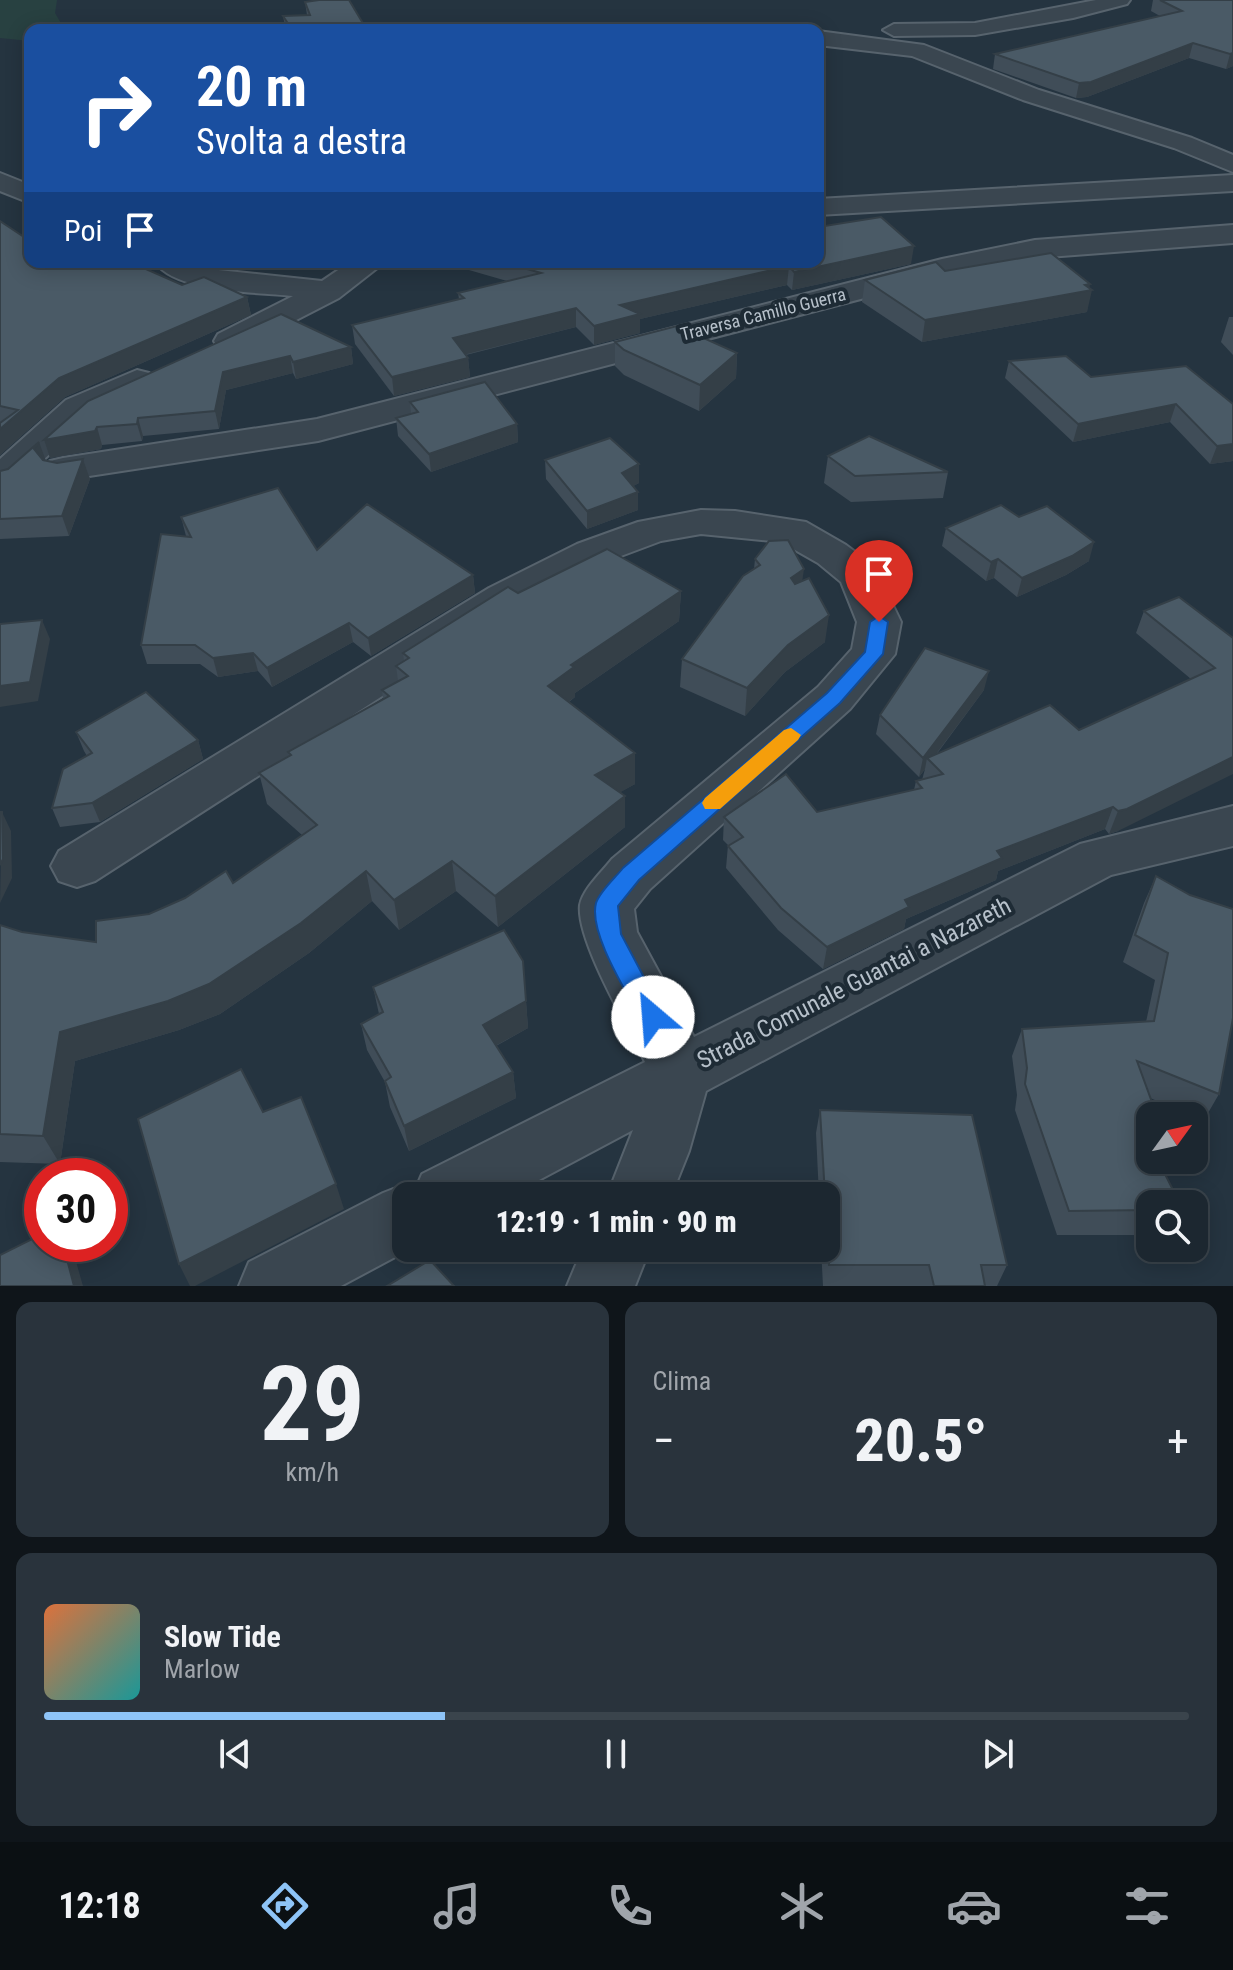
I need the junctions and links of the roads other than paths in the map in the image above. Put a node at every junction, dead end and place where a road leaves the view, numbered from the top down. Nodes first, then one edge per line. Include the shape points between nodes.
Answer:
1 (1120, 0) edge
2 (824, 35) edge
3 (824, 37) edge
4 (1233, 164) edge
5 (0, 181) edge
6 (1233, 183) edge
7 (24, 192) edge
8 (824, 207) edge
9 (1233, 234) edge
10 (183, 268) edge
11 (361, 268) edge
12 (328, 291) junction
13 (0, 434) edge
14 (55, 454) junction
15 (0, 479) edge
16 (1233, 826) edge
17 (77, 866) dead end
18 (681, 1072) junction
19 (472, 1182) edge
20 (645, 1182) edge
21 (392, 1223) edge
22 (611, 1262) edge
23 (273, 1286) edge
24 (601, 1286) edge

1 - 2 street via 975,29
3 - 4 street via 916,50
5 - 7 street
6 - 8 street
9 - 14 street, Traversa Camillo Guerra via 1035,249 988,259 318,430
10 - 12 street via 202,277
11 - 12 street
12 - 14 street via 79,408
13 - 14 street, Traversa Camillo Guerra
14 - 15 street
16 - 18 street, Strada Comunale Guantai a Nazareth via 1098,858
17 - 18 street via 504,598 591,553 652,531 701,522 792,531 859,575 879,622 873,654 834,698 631,874 607,904 610,934
18 - 19 street, Strada Comunale Guantai a Nazareth
18 - 20 street
21 - 23 street
22 - 24 street

